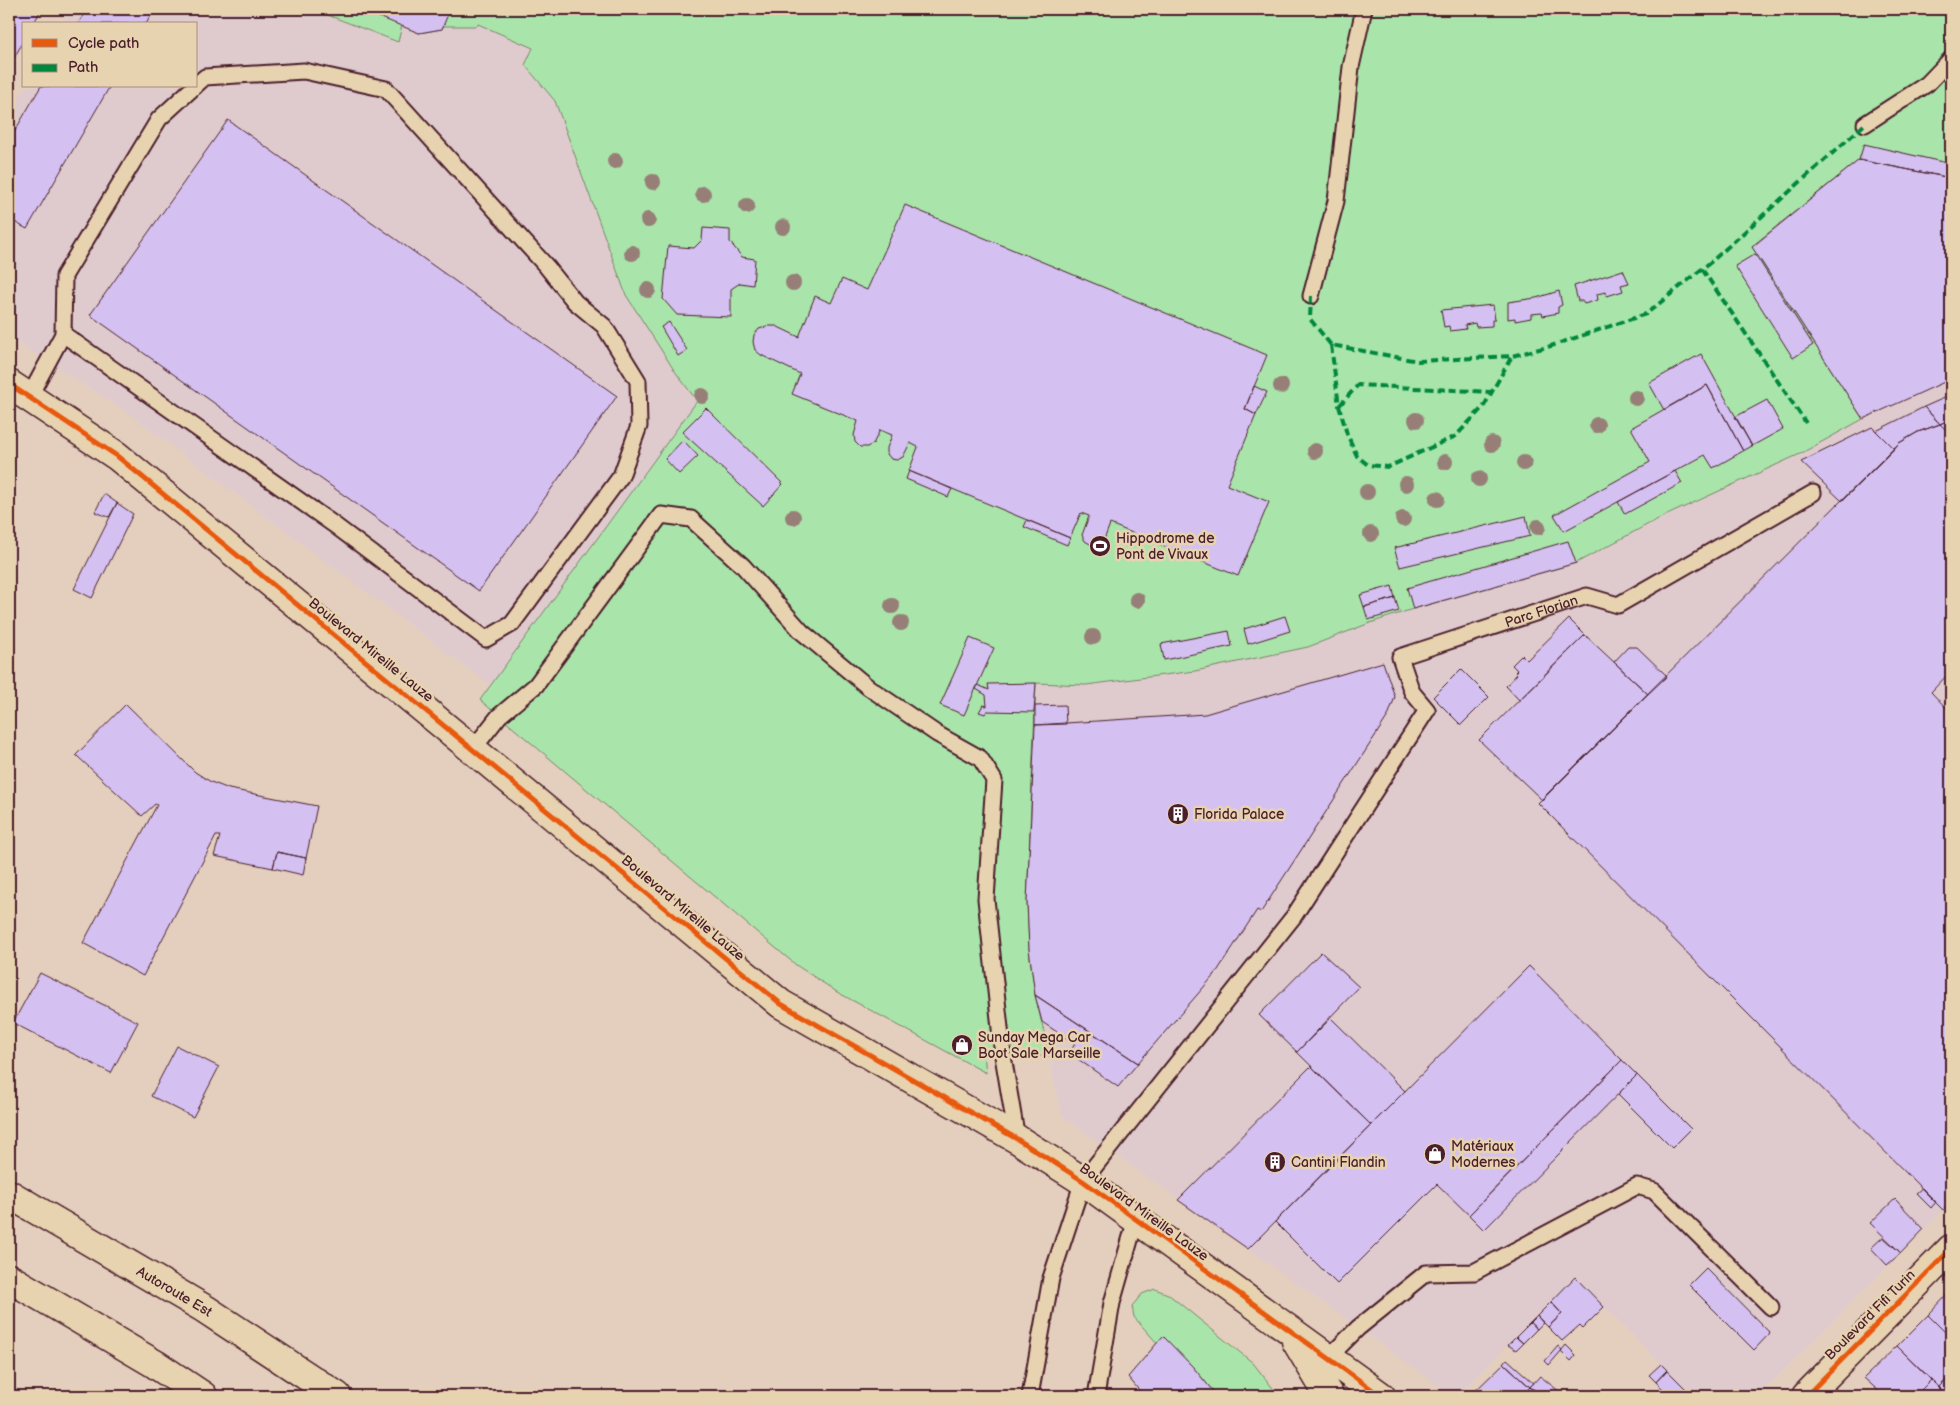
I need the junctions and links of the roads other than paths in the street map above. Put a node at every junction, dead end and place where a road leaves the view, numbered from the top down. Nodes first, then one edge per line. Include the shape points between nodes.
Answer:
1 (1364, 9) edge
2 (1951, 59) edge
3 (198, 83) edge
4 (193, 88) edge
5 (1865, 124) dead end
6 (1311, 296) dead end
7 (63, 334) junction
8 (19, 390) edge
9 (1812, 493) dead end
10 (473, 749) junction
11 (1017, 1139) junction
12 (1083, 1181) junction
13 (9, 1194) edge
14 (1136, 1219) junction
15 (1951, 1249) edge
16 (9, 1278) edge
17 (1771, 1307) dead end
18 (1290, 1331) junction
19 (1328, 1358) junction
20 (203, 1396) edge
21 (337, 1396) edge
22 (1030, 1396) edge
23 (1096, 1396) edge
24 (1329, 1396) edge
25 (1381, 1396) edge
26 (1806, 1396) edge

1 - 6 lane via 1351,67 1336,201
2 - 5 lane via 1927,84
3 - 7 lane via 205,77 304,71 386,89 575,302 604,326 638,381 639,426 621,476 512,624 486,638 334,524
4 - 7 lane via 159,119 64,276
7 - 8 lane
8 - 10 main road, Boulevard Mireille Lauze via 117,456
9 - 12 lane, Parc Florian via 1618,605 1587,596 1400,657 1412,692 1427,710 1294,916
10 - 11 main road, Boulevard Mireille Lauze via 781,1004
10 - 11 lane via 499,716 536,684 661,515 691,519 743,566 802,632 868,687 937,734 980,758 994,780 986,899 1002,1056
11 - 12 main road, Boulevard Mireille Lauze
12 - 14 main road, Boulevard Mireille Lauze
12 - 22 lane via 1051,1278
13 - 21 main road, Autoroute Est via 205,1309
14 - 18 main road, Boulevard Mireille Lauze
14 - 23 lane via 1112,1303
15 - 26 main road, Boulevard Fifi Turin
16 - 20 main road
17 - 19 lane via 1654,1191 1638,1186 1474,1272 1426,1273 1358,1328
18 - 19 main road, Boulevard Mireille Lauze
18 - 24 main road
19 - 25 main road, Boulevard Mireille Lauze

